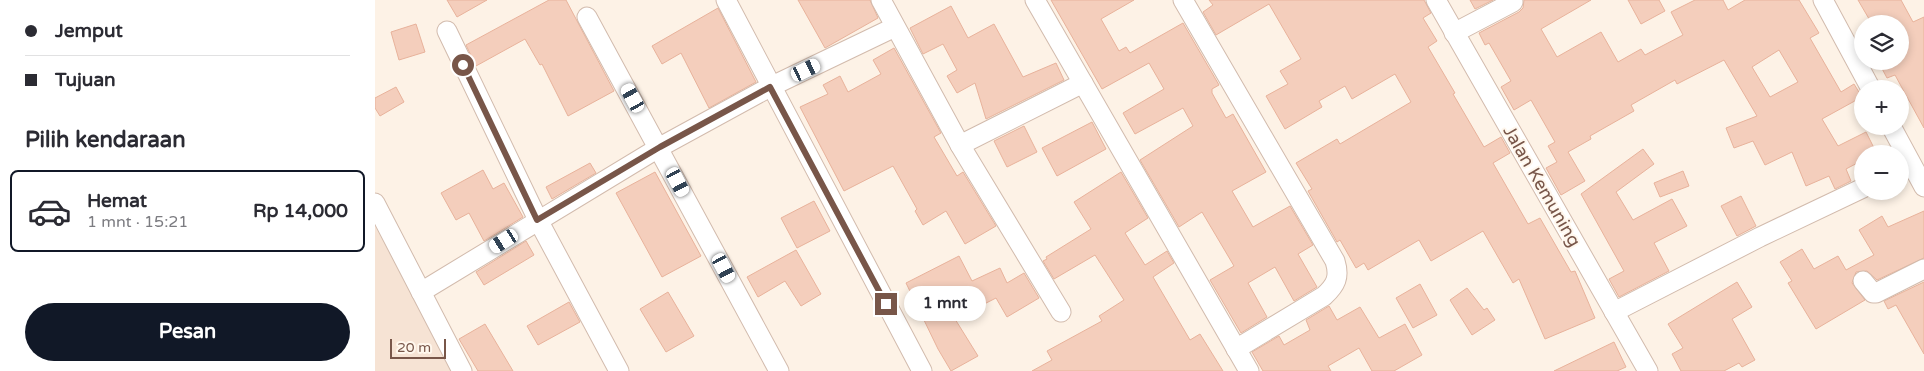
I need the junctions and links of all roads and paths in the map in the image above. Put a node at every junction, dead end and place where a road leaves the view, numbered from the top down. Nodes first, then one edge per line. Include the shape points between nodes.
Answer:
1 (725, 0) edge
2 (881, 0) edge
3 (1035, 0) edge
4 (1183, 0) edge
5 (1436, 0) edge
6 (1823, 0) edge
7 (1513, 2) dead end
8 (587, 17) dead end
9 (895, 27) junction
10 (447, 31) dead end
11 (1454, 33) junction
12 (1866, 80) edge
13 (1083, 83) junction
14 (770, 87) junction
15 (1896, 135) edge
16 (960, 145) junction
17 (660, 147) junction
18 (1916, 171) edge
19 (1854, 192) edge
20 (375, 202) edge
21 (537, 220) junction
22 (1924, 269) edge
23 (1863, 281) dead end
24 (421, 292) junction
25 (1061, 312) dead end
26 (1617, 317) junction
27 (1237, 349) junction
28 (462, 371) edge
29 (619, 371) edge
30 (779, 371) edge
31 (922, 371) edge
32 (1249, 371) edge
33 (1648, 371) edge

1 - 14 street
2 - 9 street
3 - 13 street
4 - 27 street via 1338,270 1335,286 1324,296
5 - 11 street, Jalan Kemuning
6 - 12 street
7 - 11 street
8 - 17 street
9 - 14 street
9 - 16 street
10 - 21 street
11 - 26 street, Jalan Kemuning
13 - 16 street
13 - 27 street
14 - 17 street
14 - 31 street
15 - 18 street
16 - 25 street
17 - 21 street
17 - 30 street
19 - 26 street via 1760,237
20 - 24 street
21 - 24 street
21 - 29 street
22 - 23 street via 1876,293
24 - 28 street
26 - 33 street, Jalan Kemuning
27 - 32 street

